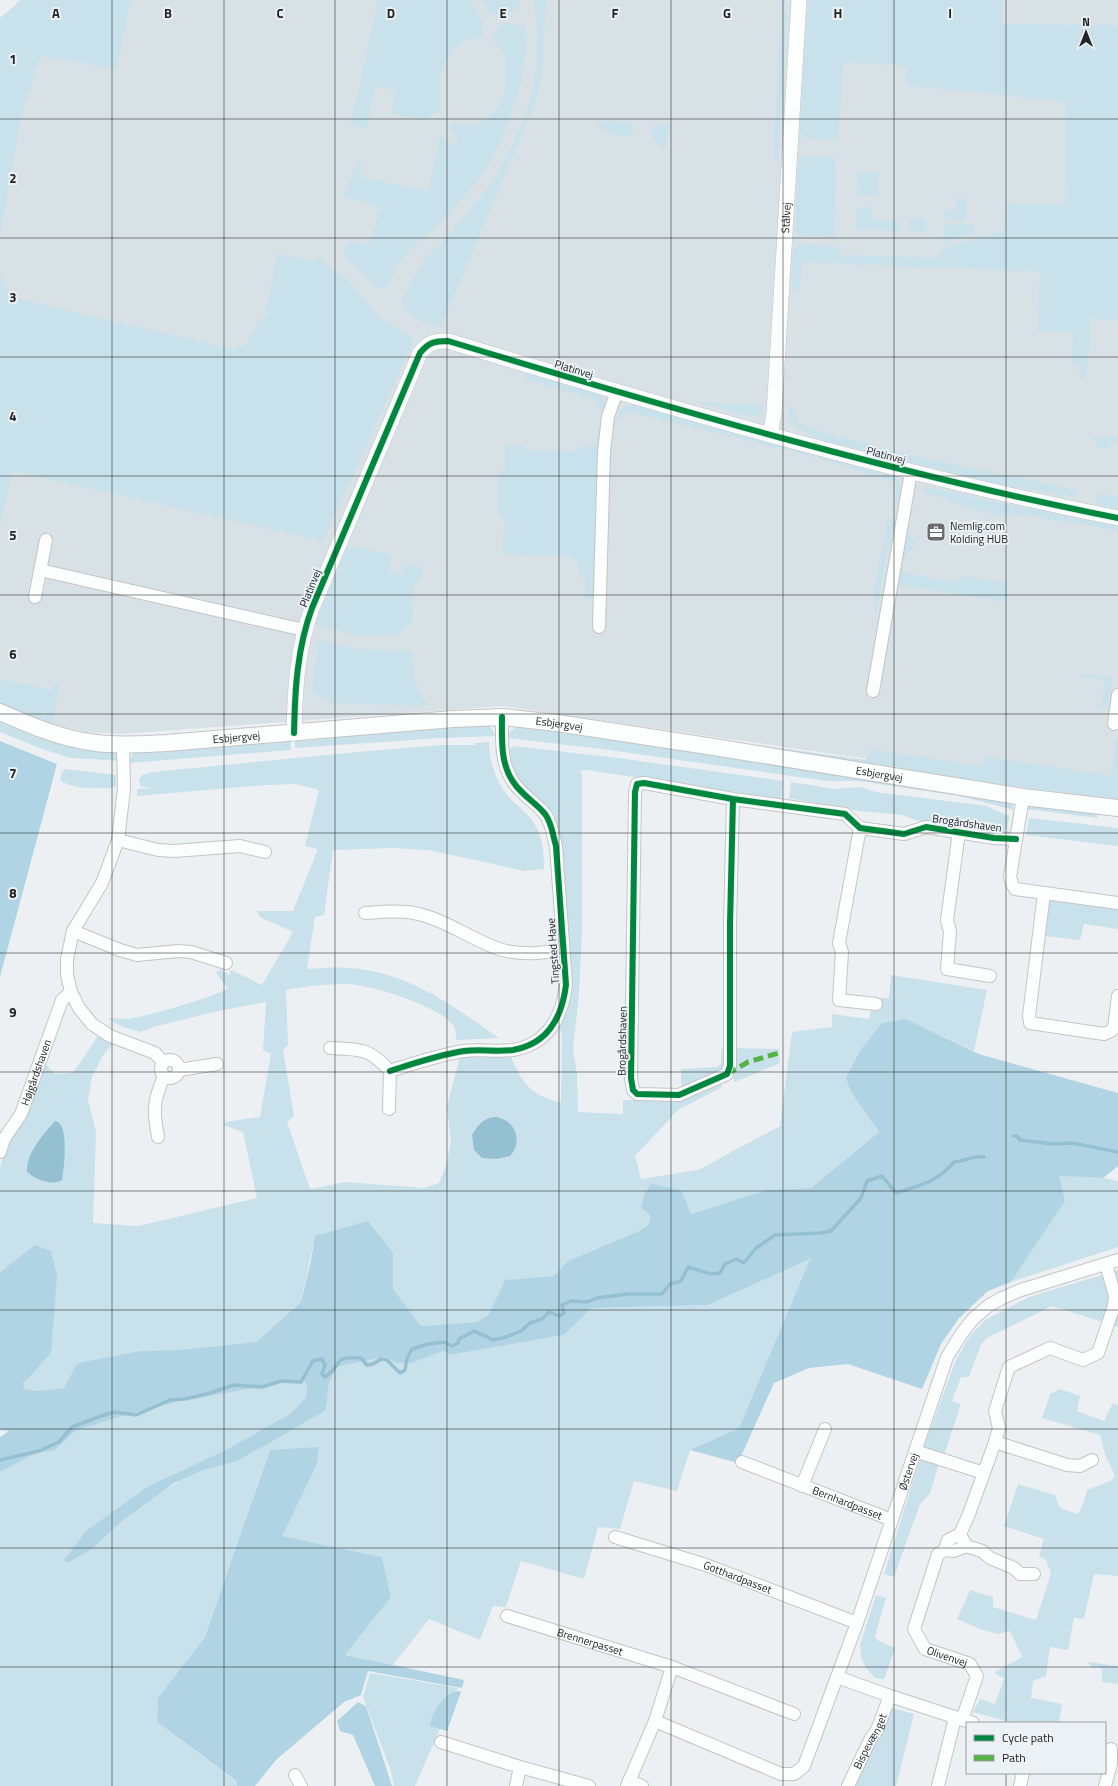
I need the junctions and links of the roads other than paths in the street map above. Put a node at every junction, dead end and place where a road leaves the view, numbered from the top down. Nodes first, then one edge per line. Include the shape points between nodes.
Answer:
1 (798, 0) edge
2 (617, 392) junction
3 (770, 435) junction
4 (911, 472) junction
5 (1118, 518) edge
6 (46, 540) dead end
7 (40, 570) junction
8 (35, 597) dead end
9 (599, 627) dead end
10 (304, 630) junction
11 (873, 691) dead end
12 (1118, 695) edge
13 (0, 712) edge
14 (502, 717) junction
15 (1114, 724) dead end
16 (294, 733) junction
17 (123, 745) junction
18 (1023, 797) junction
19 (733, 799) junction
20 (1118, 808) edge
21 (860, 828) junction
22 (959, 832) junction
23 (1016, 839) junction
24 (118, 840) junction
25 (265, 852) dead end
26 (1044, 893) junction
27 (1118, 903) edge
28 (365, 913) dead end
29 (73, 931) junction
30 (563, 950) junction
31 (226, 963) dead end
32 (990, 976) dead end
33 (71, 992) junction
34 (1118, 996) edge
35 (876, 1004) dead end
36 (330, 1048) dead end
37 (163, 1062) junction
38 (217, 1064) dead end
39 (179, 1070) junction
40 (390, 1071) junction
41 (164, 1076) junction
42 (389, 1109) dead end
43 (158, 1137) dead end
44 (0, 1152) edge
45 (1118, 1260) edge
46 (1106, 1264) junction
47 (825, 1429) dead end
48 (995, 1442) junction
49 (915, 1451) junction
50 (1092, 1460) dead end
51 (742, 1462) dead end
52 (984, 1473) junction
53 (802, 1486) junction
54 (892, 1520) junction
55 (960, 1534) junction
56 (615, 1537) dead end
57 (966, 1546) junction
58 (945, 1550) junction
59 (1034, 1574) dead end
60 (508, 1616) dead end
61 (857, 1623) junction
62 (672, 1667) junction
63 (837, 1677) junction
64 (890, 1696) junction
65 (794, 1714) dead end
66 (963, 1720) edge
67 (655, 1721) junction
68 (441, 1742) dead end
69 (1111, 1749) edge
70 (520, 1767) junction
71 (1023, 1774) edge
72 (295, 1775) dead end
73 (628, 1783) edge
74 (301, 1786) edge
75 (516, 1786) edge
76 (588, 1786) edge
77 (642, 1786) edge
78 (848, 1786) edge
79 (938, 1786) edge
80 (1020, 1786) edge
81 (1105, 1786) edge

1 - 3 street, Stålvej via 776,399
2 - 3 street, Platinvej
2 - 9 street via 608,416 604,452
2 - 10 street, Platinvej via 448,341 428,344 420,353
3 - 4 street, Platinvej
4 - 5 street, Platinvej
4 - 11 street, Platinvej
6 - 7 street
7 - 8 street
7 - 10 street
10 - 16 street, Platinvej via 296,678
12 - 15 street
13 - 17 main road, Esbjergvej via 43,731 67,738
14 - 16 main road, Esbjergvej
14 - 18 main road, Esbjergvej via 674,740
14 - 30 street, Tingsted Have via 501,747 506,766 514,783 545,815 552,829 556,846
16 - 17 main road, Esbjergvej
17 - 24 street via 124,789
18 - 20 main road, Esbjergvej
18 - 23 street, Brogårdshaven
19 - 19 street, Brogårdshaven via 644,783 637,784 634,792 631,1078 633,1090 637,1094 679,1095 727,1074 730,1066
19 - 21 street, Brogårdshaven via 845,814
21 - 22 street, Brogårdshaven via 904,834 926,827
21 - 35 street via 839,943 842,952 839,1000
22 - 23 street, Brogårdshaven
22 - 32 street, Brogårdshaven via 947,920 950,932 947,968
23 - 26 street, Brogårdshaven via 1010,877 1012,884 1015,889
24 - 25 street via 158,850 240,846
24 - 29 street via 102,883
26 - 27 street, Brogårdshaven
26 - 34 street via 1028,1016 1030,1023 1104,1034 1114,1028
28 - 30 street, Tingsted Have via 415,913 438,920 499,949 517,953 537,954
29 - 31 street via 137,955 191,952
29 - 33 street via 67,958
30 - 40 street, Tingsted Have via 566,985 564,1003 548,1031 532,1044 512,1050 440,1054
33 - 37 street via 79,1008 92,1024 110,1036 155,1053
33 - 44 street, Højgårdshaven via 62,1000 21,1114 4,1139
36 - 40 street via 356,1048 370,1053
37 - 39 street via 173,1060 178,1064
37 - 41 street via 160,1071
38 - 39 street
39 - 41 street via 173,1077
40 - 42 street
41 - 43 street via 154,1101
45 - 46 street, Østervej
46 - 48 street, Olivenvej via 1115,1296 1098,1353 1083,1360 1050,1348 1009,1366 995,1411 999,1428
46 - 49 street, Østervej via 1021,1290 988,1306 973,1319 947,1357
47 - 53 street, Bernhardpasset
48 - 50 street via 1067,1466 1080,1466
48 - 52 street, Olivenvej
49 - 52 street
49 - 54 street, Østervej
51 - 53 street, Bernhardpasset
52 - 55 street, Olivenvej
53 - 54 street, Bernhardpasset
54 - 61 street, Østervej
55 - 57 street
55 - 58 street, Olivenvej via 948,1540
56 - 61 street, Gotthardpasset via 706,1565
57 - 58 street via 954,1551
57 - 59 street via 982,1551 990,1558 1014,1568 1020,1574
58 - 66 street, Olivenvej via 938,1554 914,1629 925,1649 970,1664 977,1676
60 - 62 street, Brennerpasset
61 - 63 street, Østervej
62 - 65 street, Brennerpasset
62 - 67 street
63 - 64 street
63 - 67 street, Østervej via 804,1766 794,1774 781,1774
64 - 66 street
64 - 78 street, Bispevænget via 877,1730
66 - 79 street
67 - 73 street
68 - 70 street
69 - 81 street via 1111,1764
70 - 75 street
70 - 76 street
71 - 80 street
72 - 74 street
73 - 77 street

